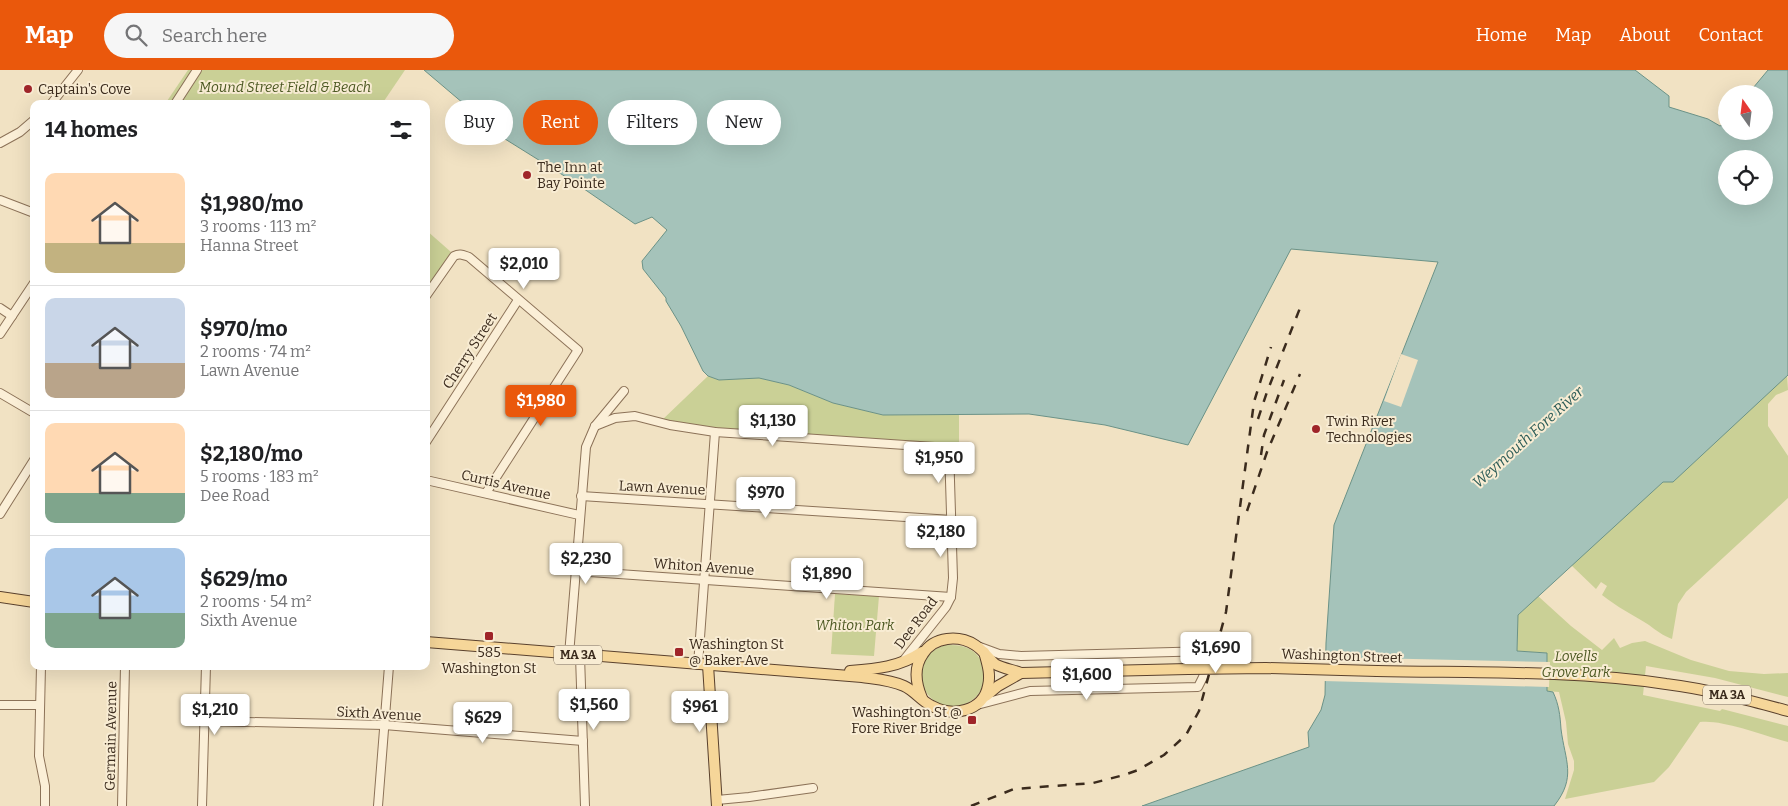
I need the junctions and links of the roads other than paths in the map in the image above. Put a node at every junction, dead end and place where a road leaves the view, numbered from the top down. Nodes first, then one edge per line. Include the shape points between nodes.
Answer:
1 (78, 70) edge
2 (197, 70) edge
3 (54, 100) edge
4 (178, 100) edge
5 (30, 123) edge
6 (0, 143) edge
7 (0, 200) edge
8 (30, 211) edge
9 (30, 289) edge
10 (430, 290) edge
11 (518, 300) junction
12 (0, 308) edge
13 (12, 316) junction
14 (0, 334) edge
15 (624, 391) dead end
16 (0, 393) edge
17 (30, 410) edge
18 (595, 426) junction
19 (715, 432) junction
20 (430, 436) edge
21 (30, 466) edge
22 (430, 481) edge
23 (486, 493) junction
24 (581, 496) junction
25 (710, 503) junction
26 (0, 514) edge
27 (579, 515) junction
28 (952, 520) junction
29 (575, 571) junction
30 (704, 580) junction
31 (0, 597) edge
32 (950, 597) junction
33 (30, 601) edge
34 (430, 642) edge
35 (980, 649) junction
36 (925, 650) junction
37 (574, 655) junction
38 (901, 664) junction
39 (703, 665) junction
40 (41, 670) edge
41 (125, 670) edge
42 (206, 670) edge
43 (389, 670) edge
44 (822, 673) junction
45 (1021, 673) junction
46 (922, 698) junction
47 (979, 703) junction
48 (39, 705) junction
49 (0, 706) edge
50 (1788, 711) edge
51 (204, 721) junction
52 (384, 725) junction
53 (583, 741) junction
54 (812, 788) dead end
55 (717, 803) edge
56 (44, 806) edge
57 (122, 806) edge
58 (202, 806) edge
59 (378, 806) edge
60 (585, 806) edge

1 - 3 street
2 - 4 street
5 - 6 street
7 - 8 street
9 - 13 street
10 - 11 street via 450,260 459,254 469,258
11 - 20 street, Cherry Street
11 - 23 street via 578,350
12 - 13 street
13 - 14 street
15 - 18 street
16 - 17 street
18 - 19 street via 615,418 635,416
18 - 24 street via 586,447
19 - 25 street
19 - 28 street, Dee Road via 949,448
21 - 26 street
22 - 23 street, Curtis Avenue
23 - 27 street, Curtis Avenue
24 - 25 street, Lawn Avenue
24 - 27 street
25 - 28 street, Lawn Avenue
25 - 30 street
27 - 29 street
28 - 32 street, Dee Road via 953,578
29 - 30 street, Whiton Avenue
29 - 37 street
30 - 32 street, Whiton Avenue
30 - 39 street
31 - 33 main road
32 - 38 street, Dee Road via 941,614
34 - 37 main road, MA 3A
35 - 36 main road, MA 3A via 960,639 949,639 938,641
35 - 45 main road, Washington Street / MA 3A via 997,665
35 - 47 main road via 989,682
35 - 47 street via 1021,656 1211,651 1198,687 1030,691
36 - 38 main road, MA 3A
36 - 46 main road via 917,671
37 - 39 main road, MA 3A
37 - 53 street
38 - 44 main road, MA 3A
39 - 44 main road, MA 3A
39 - 55 main road
40 - 48 street
41 - 57 street, Germain Avenue
42 - 51 street
43 - 52 street
44 - 46 main road, MA 3A via 895,683
45 - 47 main road, Washington Street / MA 3A via 998,686
45 - 50 main road, Washington Street / MA 3A, bridge via 1274,668 1582,676 1664,683
46 - 47 main road, MA 3A via 932,706 953,712 967,710
48 - 49 street
48 - 56 street via 39,756 45,786
51 - 52 street, Sixth Avenue
51 - 58 street
52 - 53 street, Sixth Avenue
52 - 59 street
53 - 60 street
54 - 55 street

